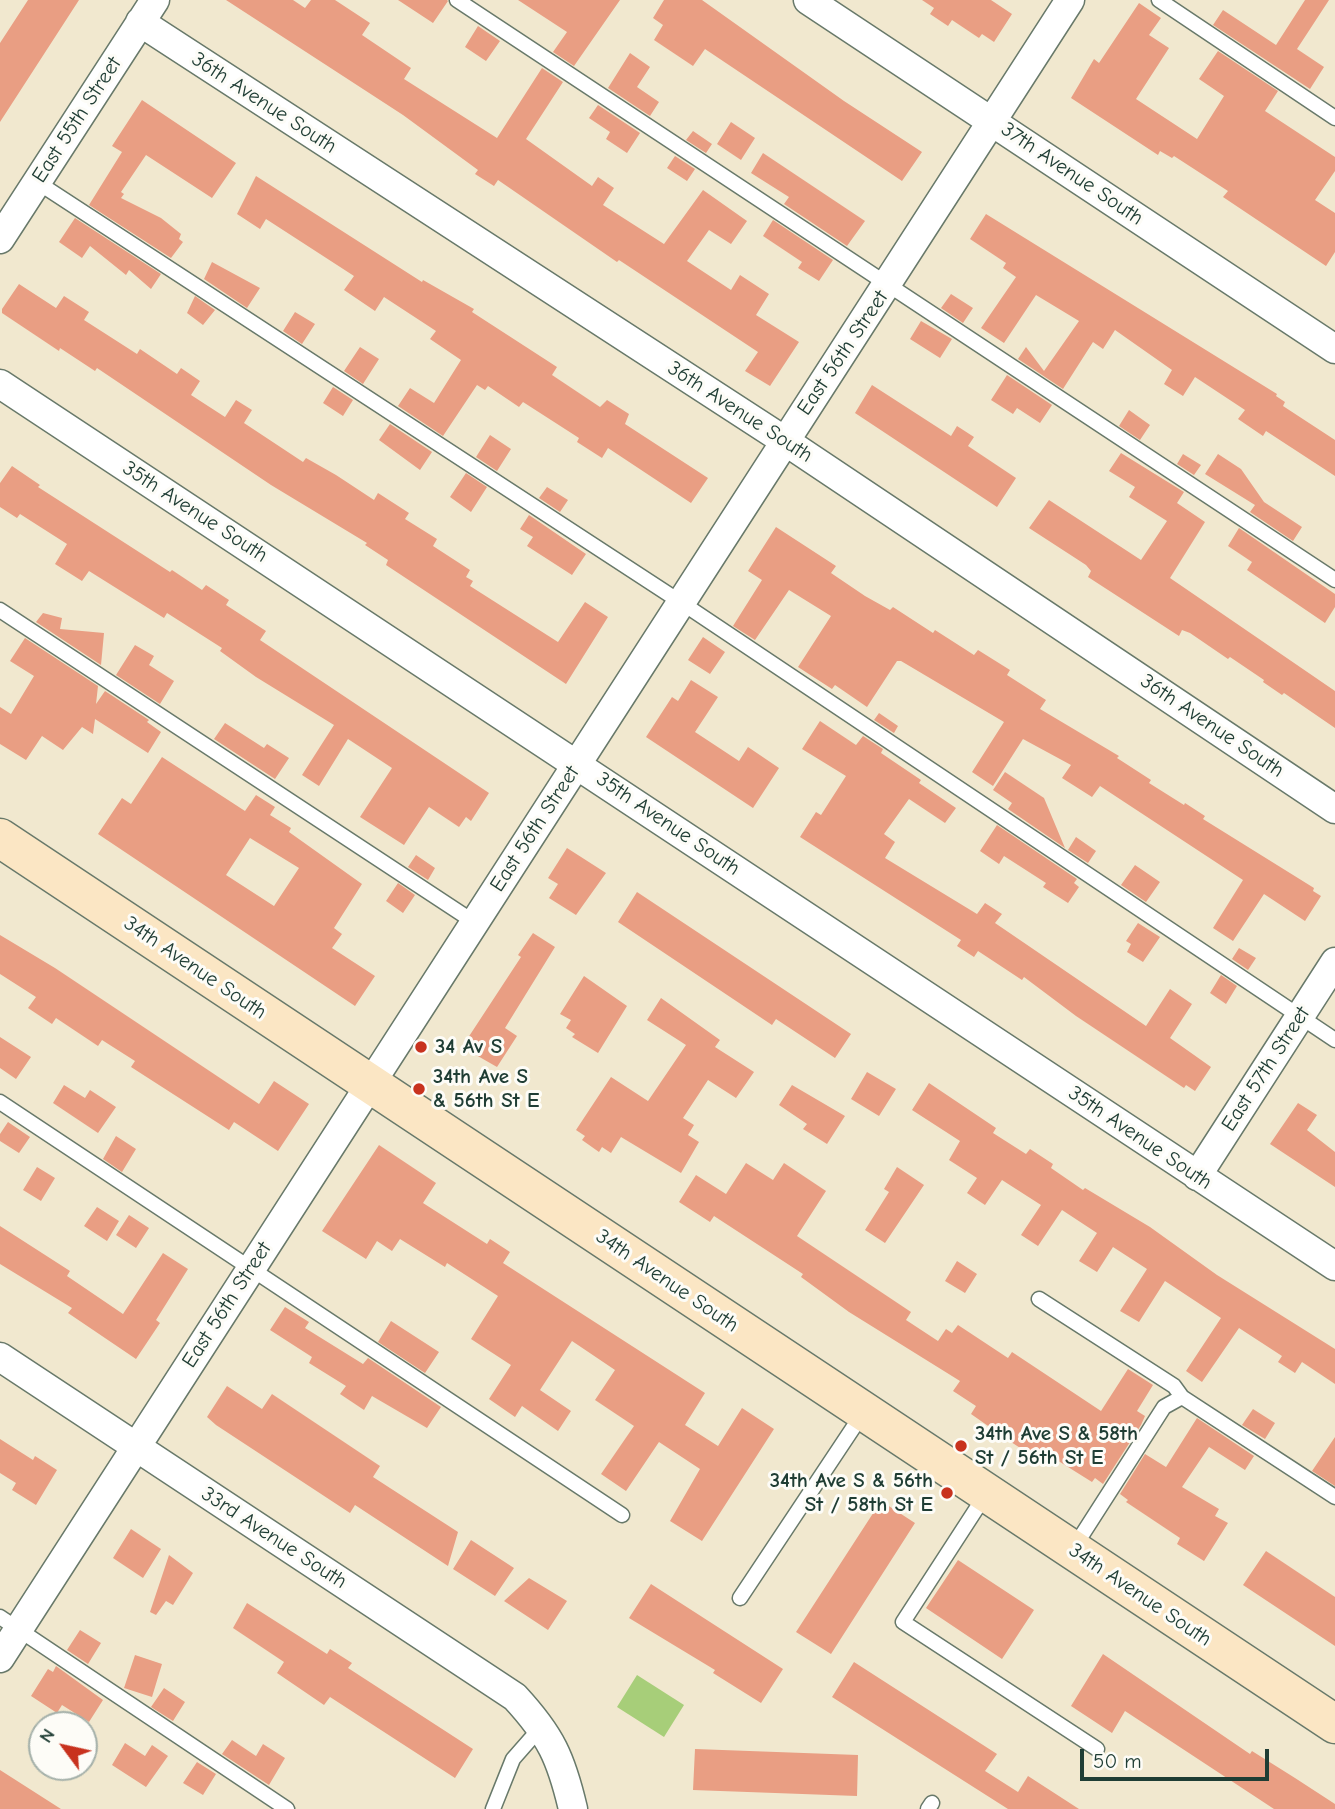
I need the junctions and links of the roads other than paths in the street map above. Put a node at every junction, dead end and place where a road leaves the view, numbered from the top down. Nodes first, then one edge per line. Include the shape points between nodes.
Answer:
1 (457, 0) edge
2 (808, 0) edge
3 (1070, 0) edge
4 (1159, 0) edge
5 (147, 11) edge
6 (1335, 118) edge
7 (993, 122) junction
8 (37, 182) junction
9 (0, 240) edge
10 (889, 283) junction
11 (1335, 349) edge
12 (0, 384) edge
13 (785, 441) junction
14 (1335, 580) edge
15 (682, 603) junction
16 (0, 610) edge
17 (578, 764) junction
18 (1335, 808) edge
19 (0, 838) edge
20 (474, 922) junction
21 (1335, 962) edge
22 (1300, 1016) junction
23 (1335, 1040) edge
24 (370, 1084) junction
25 (0, 1102) edge
26 (1197, 1175) junction
27 (1335, 1266) edge
28 (249, 1268) junction
29 (1039, 1299) dead end
30 (0, 1357) edge
31 (1182, 1397) junction
32 (864, 1411) junction
33 (136, 1447) junction
34 (987, 1493) junction
35 (1335, 1497) edge
36 (622, 1515) dead end
37 (1073, 1550) junction
38 (740, 1598) dead end
39 (9, 1623) edge
40 (0, 1658) edge
41 (1335, 1724) edge
42 (542, 1726) junction
43 (1097, 1749) dead end
44 (287, 1809) edge
45 (493, 1809) edge
46 (573, 1809) edge

1 - 10 lane
2 - 7 street, 37th Avenue South
3 - 7 street, East 56th Street
4 - 6 lane
5 - 8 street, East 55th Street
5 - 13 street, 36th Avenue South
7 - 10 street, East 56th Street
7 - 11 street, 37th Avenue South
8 - 9 street, East 55th Street
8 - 15 lane
10 - 13 street, East 56th Street
10 - 14 lane
12 - 17 street, 35th Avenue South
13 - 15 street, East 56th Street
13 - 18 street, 36th Avenue South
15 - 17 street, East 56th Street
15 - 22 lane
16 - 20 lane
17 - 20 street, East 56th Street
17 - 26 street, 35th Avenue South
19 - 24 street, 34th Avenue South
20 - 24 street, East 56th Street
21 - 22 street, East 57th Street
22 - 23 lane
22 - 26 street, East 57th Street
24 - 28 street, East 56th Street
24 - 32 street, 34th Avenue South
25 - 28 lane
26 - 27 street, 35th Avenue South
28 - 33 street, East 56th Street
28 - 36 lane
29 - 31 lane via 1174,1386
30 - 33 street, 33rd Avenue South
31 - 35 lane
31 - 37 lane via 1164,1407
32 - 34 street, 34th Avenue South
32 - 38 lane
33 - 39 street, East 56th Street
33 - 42 street, 33rd Avenue South via 515,1697
34 - 37 street, 34th Avenue South
34 - 43 lane via 903,1622
37 - 41 street, 34th Avenue South
39 - 40 street, East 56th Street
39 - 44 lane
42 - 45 lane via 513,1759
42 - 46 street, 33rd Avenue South via 565,1775

